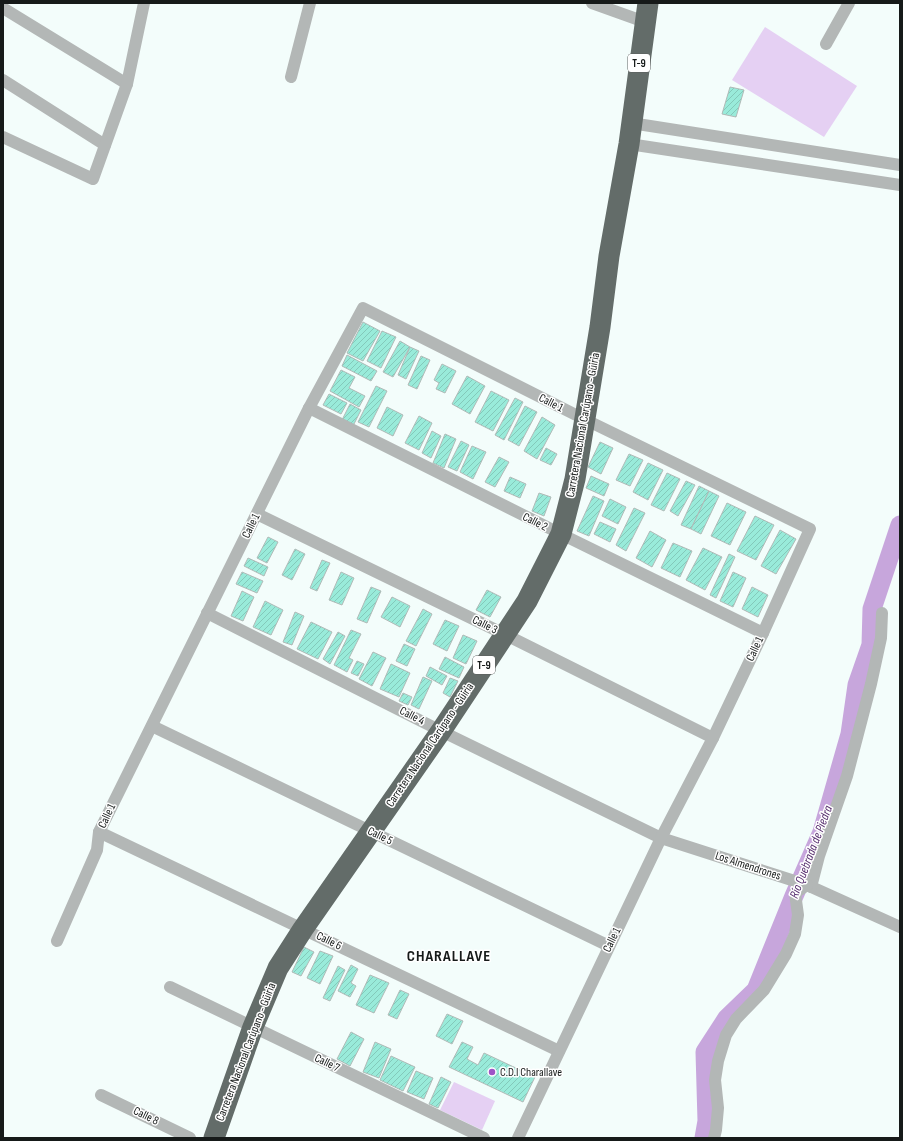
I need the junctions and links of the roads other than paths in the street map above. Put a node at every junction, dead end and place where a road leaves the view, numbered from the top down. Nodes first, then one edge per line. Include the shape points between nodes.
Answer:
1 (144, 3) edge
2 (310, 3) edge
3 (592, 3) edge
4 (849, 3) edge
5 (3, 8) edge
6 (646, 12) edge
7 (826, 44) dead end
8 (291, 77) dead end
9 (3, 80) edge
10 (127, 84) junction
11 (631, 123) junction
12 (3, 137) edge
13 (629, 144) junction
14 (105, 145) junction
15 (900, 165) edge
16 (900, 185) edge
17 (308, 408) junction
18 (584, 419) junction
19 (257, 514) junction
20 (561, 534) junction
21 (207, 613) junction
22 (882, 613) dead end
23 (763, 632) junction
24 (504, 634) junction
25 (152, 726) junction
26 (441, 731) junction
27 (713, 738) junction
28 (371, 831) junction
29 (99, 832) junction
30 (661, 838) junction
31 (809, 886) junction
32 (900, 927) edge
33 (303, 929) junction
34 (57, 941) dead end
35 (609, 946) junction
36 (170, 987) dead end
37 (253, 1027) junction
38 (559, 1051) junction
39 (101, 1095) dead end
40 (190, 1138) edge
41 (214, 1138) edge
42 (484, 1138) edge
43 (518, 1138) edge
44 (714, 1138) edge

1 - 10 street
2 - 8 street
3 - 6 street
4 - 7 street
5 - 10 street
6 - 11 highway, Carretera Nacional Carúpano - Güiria / T-9
9 - 14 street
10 - 14 street
11 - 13 highway, Carretera Nacional Carúpano - Güiria / T-9
11 - 15 street
12 - 14 street via 93,179
13 - 16 street
13 - 18 highway, Carretera Nacional Carúpano - Güiria / T-9 via 608,256 600,327
17 - 18 street, Calle 1 via 363,308
17 - 19 street, Calle 1
17 - 20 street, Calle 2
18 - 20 highway, Carretera Nacional Carúpano - Güiria / T-9 via 575,479
18 - 23 street, Calle 1 via 810,529
19 - 21 street, Calle 1
19 - 24 street, Calle 3
20 - 23 street, Calle 2
20 - 24 highway, Carretera Nacional Carúpano - Güiria / T-9 via 526,601
21 - 25 street, Calle 1
21 - 26 street, Calle 4
22 - 31 street via 881,638 847,776
23 - 27 street, Calle 1
24 - 26 highway, Carretera Nacional Carúpano - Güiria / T-9
24 - 27 street, Calle 3
25 - 28 street, Calle 5
25 - 29 street, Calle 1
26 - 28 highway, Carretera Nacional Carúpano - Güiria / T-9
26 - 30 street, Calle 4
27 - 30 street, Calle 1
28 - 33 highway, Carretera Nacional Carúpano - Güiria / T-9
28 - 35 street, Calle 5
29 - 33 street, Calle 6
29 - 34 street, Calle 1 via 97,850
30 - 31 street, Los Almendrones
30 - 35 street, Calle 1
31 - 32 street, Los Almendrones
31 - 44 street via 795,893 798,915 795,934 786,954 764,990 736,1019 726,1034 715,1080 718,1108
33 - 37 highway, Carretera Nacional Carúpano - Güiria / T-9 via 278,968
33 - 38 street, Calle 6
35 - 38 street, Calle 1
36 - 37 street, Calle 7
37 - 41 highway, Carretera Nacional Carúpano - Güiria / T-9
37 - 42 street, Calle 7
38 - 43 street, Calle 1
39 - 40 street, Calle 8

